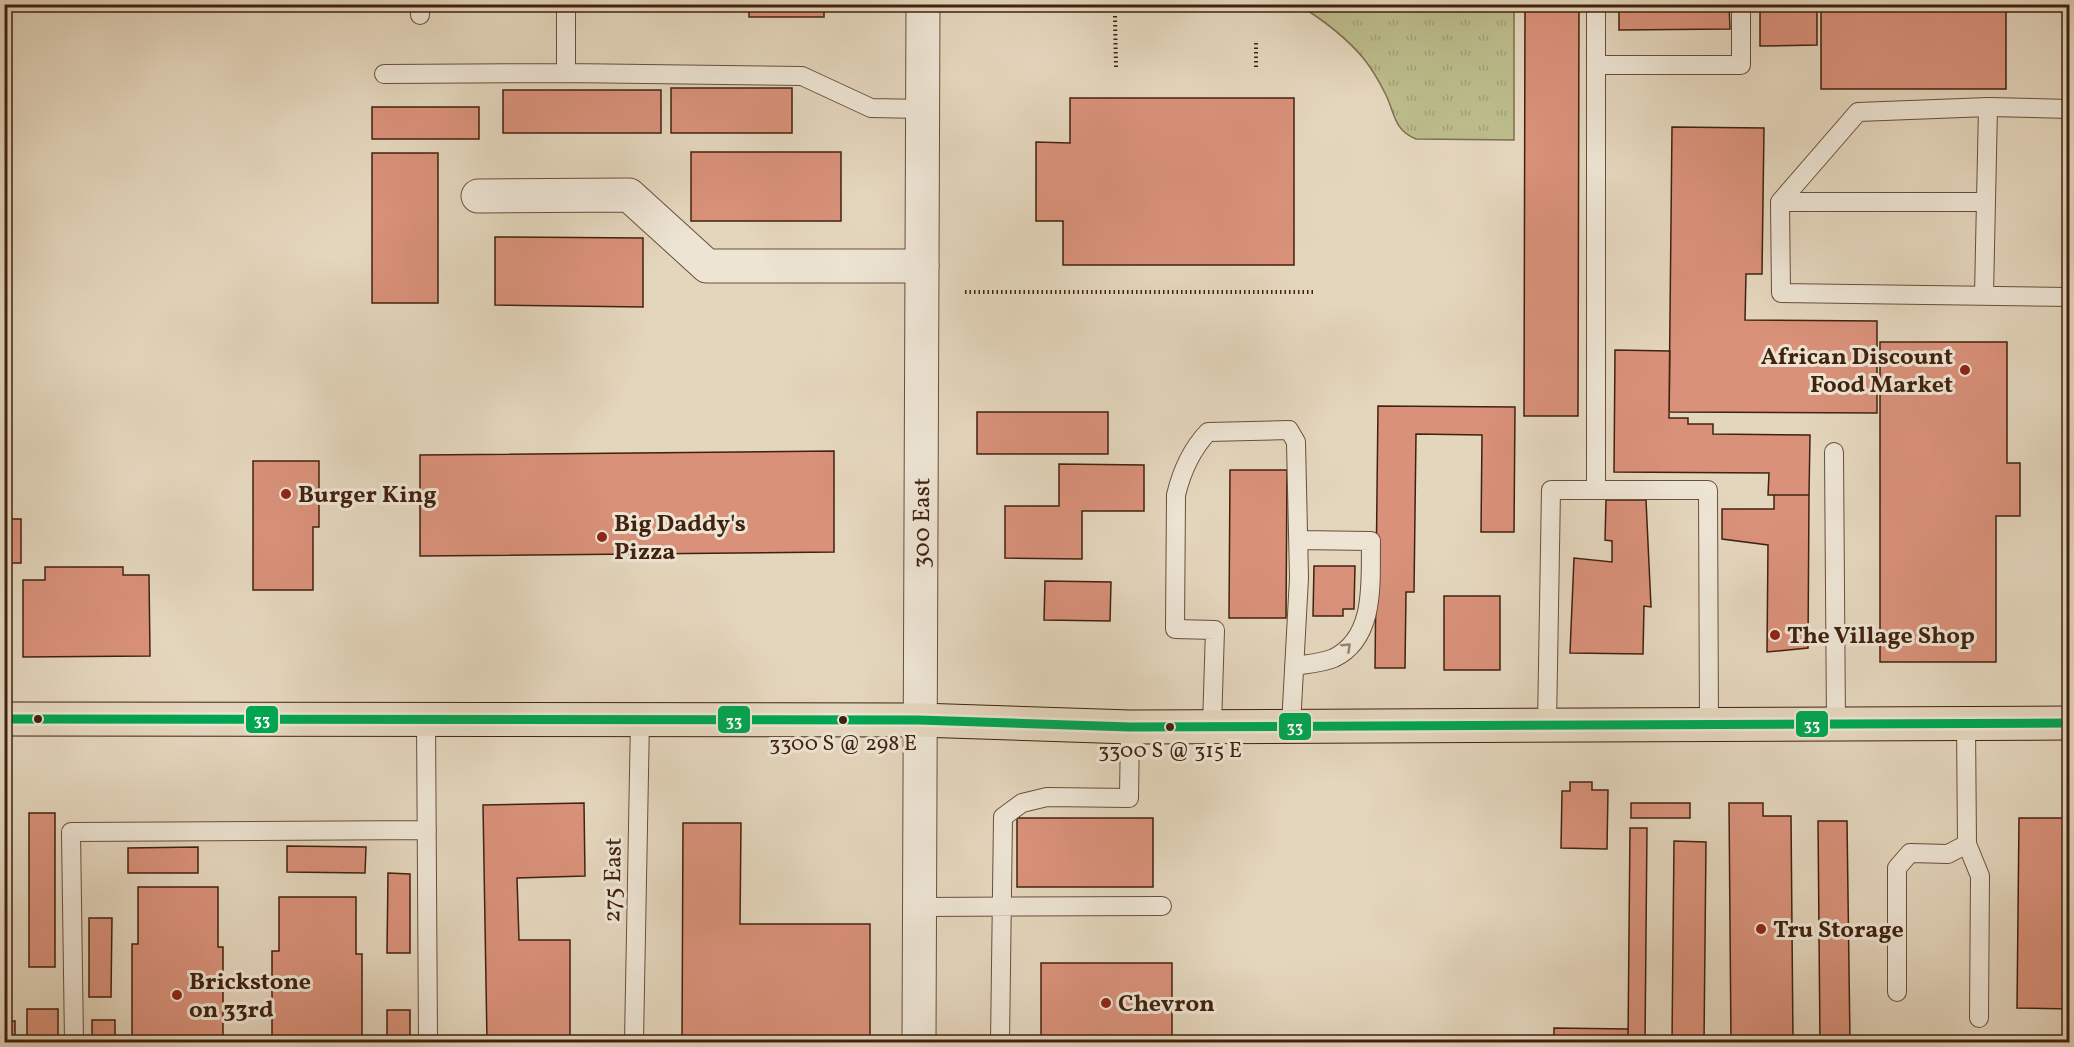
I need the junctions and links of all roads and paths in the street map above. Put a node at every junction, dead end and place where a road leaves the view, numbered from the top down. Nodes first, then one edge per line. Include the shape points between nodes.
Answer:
1 (566, 4) edge
2 (923, 4) edge
3 (1596, 4) edge
4 (1741, 4) edge
5 (1115, 16) dead end
6 (1256, 43) dead end
7 (1596, 65) junction
8 (1116, 68) dead end
9 (1256, 69) dead end
10 (566, 73) junction
11 (384, 74) dead end
12 (1988, 107) junction
13 (922, 109) junction
14 (2070, 109) edge
15 (478, 196) dead end
16 (1780, 202) junction
17 (1986, 202) junction
18 (922, 266) junction
19 (965, 292) dead end
20 (1315, 292) dead end
21 (1984, 295) junction
22 (2070, 297) edge
23 (1834, 452) dead end
24 (1596, 490) junction
25 (1298, 540) junction
26 (1294, 666) junction
27 (426, 718) junction
28 (4, 719) edge
29 (640, 719) junction
30 (919, 720) junction
31 (2070, 723) edge
32 (1966, 724) junction
33 (1291, 725) junction
34 (1547, 725) junction
35 (1709, 725) junction
36 (1836, 725) junction
37 (1130, 726) junction
38 (1212, 726) junction
39 (427, 830) junction
40 (1967, 844) junction
41 (1162, 906) dead end
42 (920, 907) junction
43 (1000, 907) junction
44 (1897, 992) dead end
45 (1979, 1018) dead end
46 (74, 1042) edge
47 (428, 1042) edge
48 (634, 1042) edge
49 (919, 1042) edge
50 (1000, 1042) edge

1 - 10 lane
2 - 13 street, 300 East
3 - 7 lane
4 - 7 lane via 1741,65
5 - 8 path
6 - 9 path
7 - 24 lane
10 - 11 lane
10 - 13 lane via 802,76 871,108
12 - 14 lane
12 - 16 lane via 1858,112
12 - 17 lane
13 - 18 street, 300 East
15 - 18 street via 629,195 706,266
16 - 17 lane
16 - 21 lane via 1781,293
17 - 21 lane
18 - 30 street, 300 East
19 - 20 path
21 - 22 lane
23 - 36 lane
24 - 34 lane via 1551,490
24 - 35 lane via 1708,490
25 - 26 lane
26 -> 25 lane via 1334,658 1359,634 1369,609 1371,541
25 - 38 lane via 1296,442 1289,430 1208,432 1193,447 1176,495 1175,628 1215,630
26 - 33 lane
27 - 28 main road
27 - 29 main road
27 - 39 lane
29 - 30 main road
29 - 48 lane, 275 East
30 - 37 main road
30 - 42 street, 300 East
31 - 32 main road
32 - 36 main road
32 - 40 lane
33 - 34 main road
33 - 38 main road
34 - 35 main road
35 - 36 main road
37 - 38 main road
37 - 43 lane via 1128,798 1047,796 1022,803 1003,817
39 - 46 lane via 71,832
39 - 47 lane
40 - 44 lane via 1948,854 1910,853 1897,868
40 - 45 lane via 1980,876
41 - 43 lane
42 - 43 lane
42 - 49 street, 300 East
43 - 50 lane

